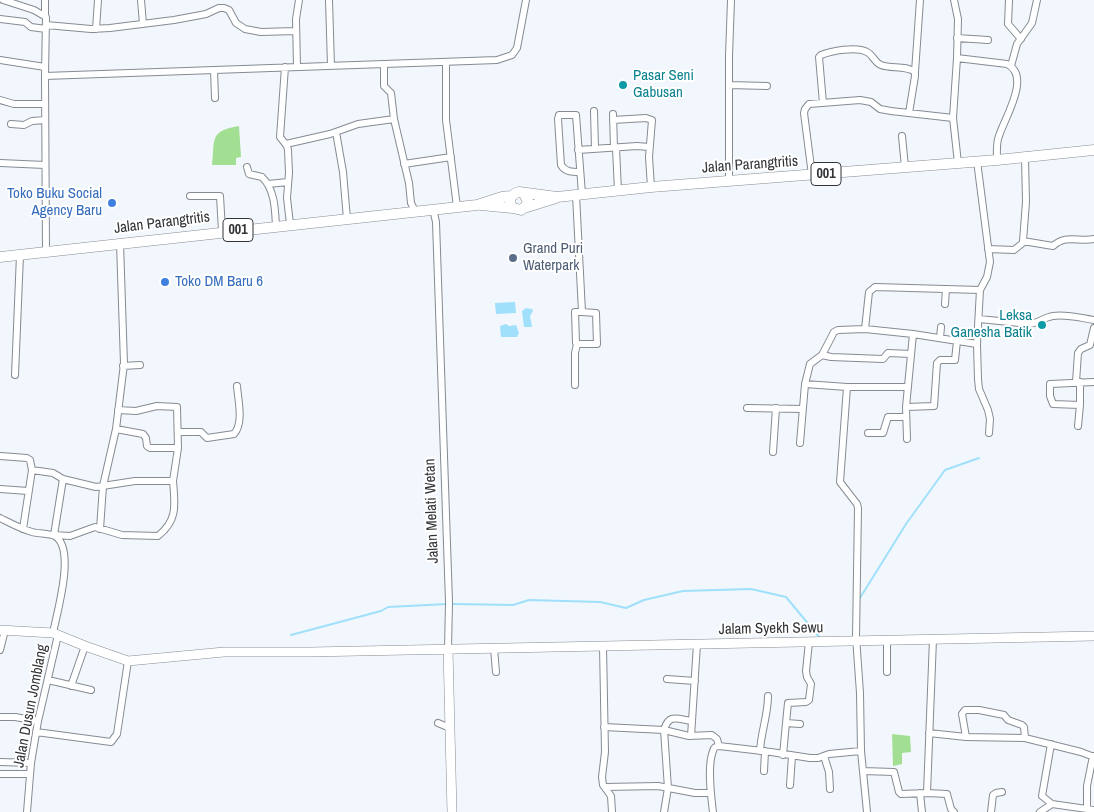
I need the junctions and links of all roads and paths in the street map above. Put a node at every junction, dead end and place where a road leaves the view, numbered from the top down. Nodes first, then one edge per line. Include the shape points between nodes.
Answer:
1 (3, 0) edge
2 (45, 0) edge
3 (98, 0) edge
4 (141, 0) edge
5 (218, 0) edge
6 (298, 0) edge
7 (329, 0) edge
8 (526, 0) edge
9 (731, 0) edge
10 (920, 0) edge
11 (954, 0) edge
12 (1009, 0) edge
13 (1037, 0) edge
14 (219, 8) junction
15 (45, 16) junction
16 (0, 19) edge
17 (143, 24) junction
18 (46, 27) junction
19 (96, 29) junction
20 (296, 31) junction
21 (957, 38) junction
22 (1021, 39) junction
23 (988, 40) dead end
24 (957, 58) junction
25 (0, 60) edge
26 (446, 62) junction
27 (384, 64) junction
28 (331, 66) junction
29 (1011, 66) junction
30 (45, 67) junction
31 (297, 67) junction
32 (285, 68) junction
33 (214, 70) junction
34 (914, 72) junction
35 (45, 76) junction
36 (729, 86) junction
37 (767, 86) dead end
38 (215, 98) dead end
39 (0, 100) edge
40 (823, 102) junction
41 (45, 104) junction
42 (594, 111) dead end
43 (909, 113) junction
44 (953, 118) junction
45 (394, 119) junction
46 (45, 120) junction
47 (11, 124) dead end
48 (336, 132) junction
49 (902, 136) dead end
50 (286, 144) junction
51 (649, 147) junction
52 (615, 148) junction
53 (595, 149) junction
54 (578, 150) junction
55 (1094, 150) edge
56 (450, 157) junction
57 (1025, 157) junction
58 (997, 160) junction
59 (977, 161) junction
60 (0, 163) edge
61 (958, 163) junction
62 (404, 164) junction
63 (46, 165) junction
64 (247, 167) dead end
65 (905, 167) junction
66 (580, 172) junction
67 (812, 175) junction
68 (729, 181) junction
69 (288, 182) junction
70 (268, 184) junction
71 (650, 187) junction
72 (618, 191) junction
73 (524, 194) junction
74 (579, 195) junction
75 (190, 196) dead end
76 (512, 196) junction
77 (557, 197) junction
78 (477, 205) junction
79 (458, 207) junction
80 (519, 208) junction
81 (433, 209) junction
82 (415, 211) junction
83 (347, 218) junction
84 (290, 224) junction
85 (276, 226) junction
86 (222, 231) junction
87 (1094, 239) edge
88 (1024, 242) junction
89 (120, 243) junction
90 (988, 249) junction
91 (46, 252) junction
92 (20, 254) junction
93 (0, 257) edge
94 (946, 289) junction
95 (980, 290) junction
96 (945, 304) dead end
97 (582, 312) junction
98 (979, 319) junction
99 (1094, 320) edge
100 (941, 326) dead end
101 (1094, 328) edge
102 (865, 329) junction
103 (913, 334) junction
104 (940, 338) junction
105 (957, 341) junction
106 (577, 344) junction
107 (977, 344) junction
108 (911, 354) junction
109 (822, 355) junction
110 (140, 365) dead end
111 (123, 366) junction
112 (15, 375) dead end
113 (1078, 382) junction
114 (1094, 382) edge
115 (805, 384) junction
116 (575, 385) dead end
117 (236, 386) dead end
118 (908, 387) junction
119 (848, 388) junction
120 (1080, 405) junction
121 (906, 407) junction
122 (747, 408) dead end
123 (776, 408) junction
124 (803, 409) junction
125 (118, 410) junction
126 (906, 417) junction
127 (1078, 426) dead end
128 (116, 429) junction
129 (178, 432) junction
130 (868, 433) dead end
131 (989, 433) dead end
132 (907, 439) dead end
133 (800, 444) dead end
134 (178, 448) junction
135 (774, 452) dead end
136 (0, 456) edge
137 (32, 470) junction
138 (63, 478) junction
139 (173, 481) junction
140 (103, 486) junction
141 (0, 489) edge
142 (28, 491) junction
143 (0, 518) edge
144 (23, 529) junction
145 (100, 529) junction
146 (54, 536) junction
147 (2, 630) edge
148 (55, 634) junction
149 (1094, 636) edge
150 (856, 639) junction
151 (932, 639) junction
152 (887, 640) junction
153 (809, 642) junction
154 (697, 644) junction
155 (85, 646) junction
156 (603, 646) junction
157 (494, 648) junction
158 (448, 649) junction
159 (0, 650) edge
160 (128, 661) junction
161 (496, 672) dead end
162 (887, 672) dead end
163 (667, 679) dead end
164 (48, 680) junction
165 (695, 681) junction
166 (71, 686) junction
167 (91, 690) dead end
168 (768, 696) dead end
169 (0, 717) edge
170 (38, 721) junction
171 (692, 721) junction
172 (438, 723) dead end
173 (786, 723) junction
174 (800, 724) dead end
175 (604, 727) junction
176 (450, 728) junction
177 (664, 730) junction
178 (36, 732) junction
179 (929, 732) junction
180 (691, 736) junction
181 (966, 737) junction
182 (1025, 738) junction
183 (1051, 744) junction
184 (718, 746) junction
185 (763, 751) junction
186 (861, 751) junction
187 (783, 755) junction
188 (792, 756) junction
189 (824, 756) junction
190 (1093, 756) edge
191 (0, 762) edge
192 (31, 763) junction
193 (764, 771) dead end
194 (864, 771) junction
195 (0, 774) edge
196 (30, 774) junction
197 (790, 786) dead end
198 (605, 787) junction
199 (668, 788) junction
200 (830, 789) dead end
201 (927, 792) junction
202 (1002, 792) dead end
203 (711, 793) junction
204 (920, 794) junction
205 (1052, 804) junction
206 (1090, 809) edge
207 (27, 812) edge
208 (452, 812) edge
209 (612, 812) edge
210 (664, 812) edge
211 (713, 812) edge
212 (867, 812) edge
213 (922, 812) edge
214 (954, 812) edge
215 (991, 812) edge
216 (1040, 812) edge

1 - 15 street
2 - 15 street
3 - 19 street
4 - 17 street
5 - 14 street
6 - 20 street
7 - 28 street
8 - 26 street via 520,40 512,55 497,60
9 - 36 street
10 - 34 street
11 - 21 street
12 - 22 street via 1008,24
13 - 22 street via 1032,23
14 - 17 street via 206,14
14 - 20 street via 227,9 239,26 248,30
15 - 18 street
16 - 18 street via 24,22 31,27
17 - 19 street
18 - 19 street
18 - 30 street
20 - 31 street
21 - 23 street
21 - 24 street
22 - 29 street
24 - 29 street
24 - 44 street
25 - 30 street
26 - 27 street
26 - 56 street
27 - 28 street
27 - 45 street via 384,86 391,93
28 - 31 street
29 - 58 street via 1017,85 998,138
30 - 35 street
31 - 32 street
32 - 33 street
32 - 50 street via 280,137
33 - 35 street
33 - 38 street
34 - 40 street via 879,64 863,51 823,54 819,57
34 - 43 street
35 - 41 street
36 - 37 street
36 - 68 street
39 - 41 street via 14,104
40 - 43 street via 860,100 880,108
40 - 67 street via 809,104 805,109
41 - 46 street
42 - 53 street
43 - 44 street
44 - 61 street
45 - 48 street via 358,124
45 - 62 street
46 - 47 street via 32,121 24,126
46 - 63 street
48 - 50 street
48 - 83 street
49 - 65 street
50 - 69 street
51 - 52 street
51 - 52 street via 652,120 613,117
51 - 71 street
52 - 53 street
52 - 72 street
53 - 54 street
54 - 66 street
54 - 66 street via 576,115 559,115 562,168
55 - 57 main road, Jalan Parangtritis / 001
56 - 62 street
56 - 79 street
57 - 58 main road, Jalan Parangtritis / 001
57 - 88 street
58 - 59 main road, Jalan Parangtritis / 001
59 - 61 main road, Jalan Parangtritis / 001
59 - 90 street
60 - 63 street
61 - 65 main road, Jalan Parangtritis / 001
62 - 82 street
63 - 91 street
64 - 70 street via 249,174 262,177
65 - 67 main road, Jalan Parangtritis / 001
66 - 74 street
67 - 68 main road, Jalan Parangtritis / 001
68 - 71 main road, Jalan Parangtritis / 001
69 - 70 street
69 - 84 street via 286,198
70 - 85 street via 274,200
71 - 72 main road, Jalan Parangtritis / 001
72 - 74 main road, Jalan Parangtritis / 001
73 - 76 main road, 001
73 - 77 main road, Jalan Parangtritis / 001
73 - 80 main road via 528,201
74 - 77 main road, Jalan Parangtritis / 001
74 - 97 street
75 - 86 street via 220,196
76 - 78 main road, Jalan Parangtritis / 001
76 - 80 main road via 510,201
77 - 80 main road, Jalan Parangtritis / 001
78 - 79 main road, Jalan Parangtritis / 001
78 - 80 main road, Jalan Parangtritis / 001
79 - 81 main road, Jalan Parangtritis / 001
81 - 82 main road, Jalan Parangtritis / 001
81 - 158 street, Jalan Melati Wetan via 449,602
82 - 83 main road, Jalan Parangtritis / 001
83 - 84 main road, Jalan Parangtritis / 001
84 - 85 main road, Jalan Parangtritis / 001
85 - 86 main road, Jalan Parangtritis / 001
86 - 89 main road, Jalan Parangtritis / 001
87 - 88 street via 1060,240 1053,246
88 - 90 street via 1014,250
89 - 91 main road, Jalan Parangtritis / 001
89 - 111 street
90 - 95 street via 989,269
91 - 92 main road, Jalan Parangtritis / 001
92 - 93 main road, Jalan Parangtritis / 001
92 - 112 street
94 - 95 street
94 - 96 street
94 - 102 street via 875,287 869,292
95 - 98 street
97 - 106 street via 575,312
97 - 106 street via 596,313 598,343
98 - 99 street via 1033,323 1058,316
98 - 107 street
100 - 104 street
101 - 113 street via 1090,345 1078,353
102 - 103 street
102 - 109 street via 834,332
103 - 104 street
103 - 108 street
104 - 105 street
105 - 107 street
105 - 121 street via 955,360 937,362 934,406
106 - 116 street
107 - 131 street via 979,389 988,410
108 - 109 street via 888,353 884,359
108 - 118 street
109 - 115 street via 810,364
110 - 111 street
111 - 125 street
113 - 114 street
113 - 120 street
113 - 120 street via 1051,383 1050,400 1057,405
115 - 119 street
115 - 124 street
117 - 129 street via 239,421 234,434 207,438 201,432
118 - 119 street
118 - 121 street
119 - 150 street via 840,482 858,508
120 - 127 street
121 - 126 street
122 - 123 street
123 - 124 street
123 - 135 street
124 - 133 street
125 - 128 street
125 - 129 street via 177,407
126 - 130 street via 888,417 883,433
126 - 132 street
128 - 134 street via 143,434 148,447
128 - 140 street
129 - 134 street
134 - 139 street
136 - 137 street via 27,458
137 - 138 street
137 - 142 street
138 - 140 street via 90,486
138 - 146 street
139 - 140 street via 135,480
139 - 145 street via 174,513 169,526 158,536 122,535
140 - 145 street
141 - 142 street
142 - 144 street
143 - 144 street
144 - 146 street
145 - 146 street via 88,528 67,536
146 - 148 street, Jalan Dusun Jomblang via 61,541 66,558
147 - 148 street
147 - 159 street
148 - 155 street
148 - 164 street, Jalan Dusun Jomblang
149 - 151 street, Jalam Syekh Sewu
150 - 152 street, Jalam Syekh Sewu
150 - 153 street, Jalam Syekh Sewu
150 - 186 street
151 - 152 street, Jalam Syekh Sewu
151 - 179 street
152 - 162 street
153 - 154 street, Jalam Syekh Sewu
153 - 173 street via 806,671 812,684 809,700 789,703
154 - 156 street, Jalam Syekh Sewu
154 - 165 street
155 - 160 street
155 - 166 street
156 - 157 street, Jalam Syekh Sewu
156 - 175 street
157 - 158 street, Jalam Syekh Sewu
157 - 161 street
158 - 160 street, Jalam Syekh Sewu via 224,652
158 - 176 street, Jalan Melati Wetan
160 - 178 street via 117,734 113,741
163 - 165 street
164 - 166 street
164 - 170 street, Jalan Dusun Jomblang
165 - 171 street
166 - 167 street
168 - 185 street via 767,717 761,737
169 - 170 street
170 - 178 street, Jalan Dusun Jomblang
171 - 177 street via 669,719
171 - 180 street
172 - 176 street
173 - 174 street
173 - 187 street
175 - 177 street
175 - 198 street via 602,777
176 - 208 street, Jalan Melati Wetan
177 - 180 street
177 - 199 street
178 - 192 street, Jalan Dusun Jomblang
179 - 181 street
179 - 201 street
180 - 184 street via 714,736
181 - 182 street
181 - 182 street via 962,714 965,710 979,710 1004,715 1022,725
182 - 183 street
183 - 190 street
183 - 205 street via 1041,794
184 - 185 street
184 - 203 street via 713,751
185 - 187 street
185 - 193 street
186 - 189 street
186 - 194 street
187 - 188 street
188 - 189 street
188 - 197 street
189 - 200 street
190 - 206 street via 1087,786
191 - 192 street
192 - 196 street, Jalan Dusun Jomblang
194 - 204 street via 893,771 900,793
194 - 212 street
195 - 196 street
196 - 207 street, Jalan Dusun Jomblang
198 - 199 street via 642,785
198 - 209 street via 611,796
199 - 203 street
199 - 210 street
201 - 204 street
201 - 214 street via 947,794
202 - 215 street via 993,795
203 - 211 street
204 - 213 street
205 - 206 street
205 - 216 street

